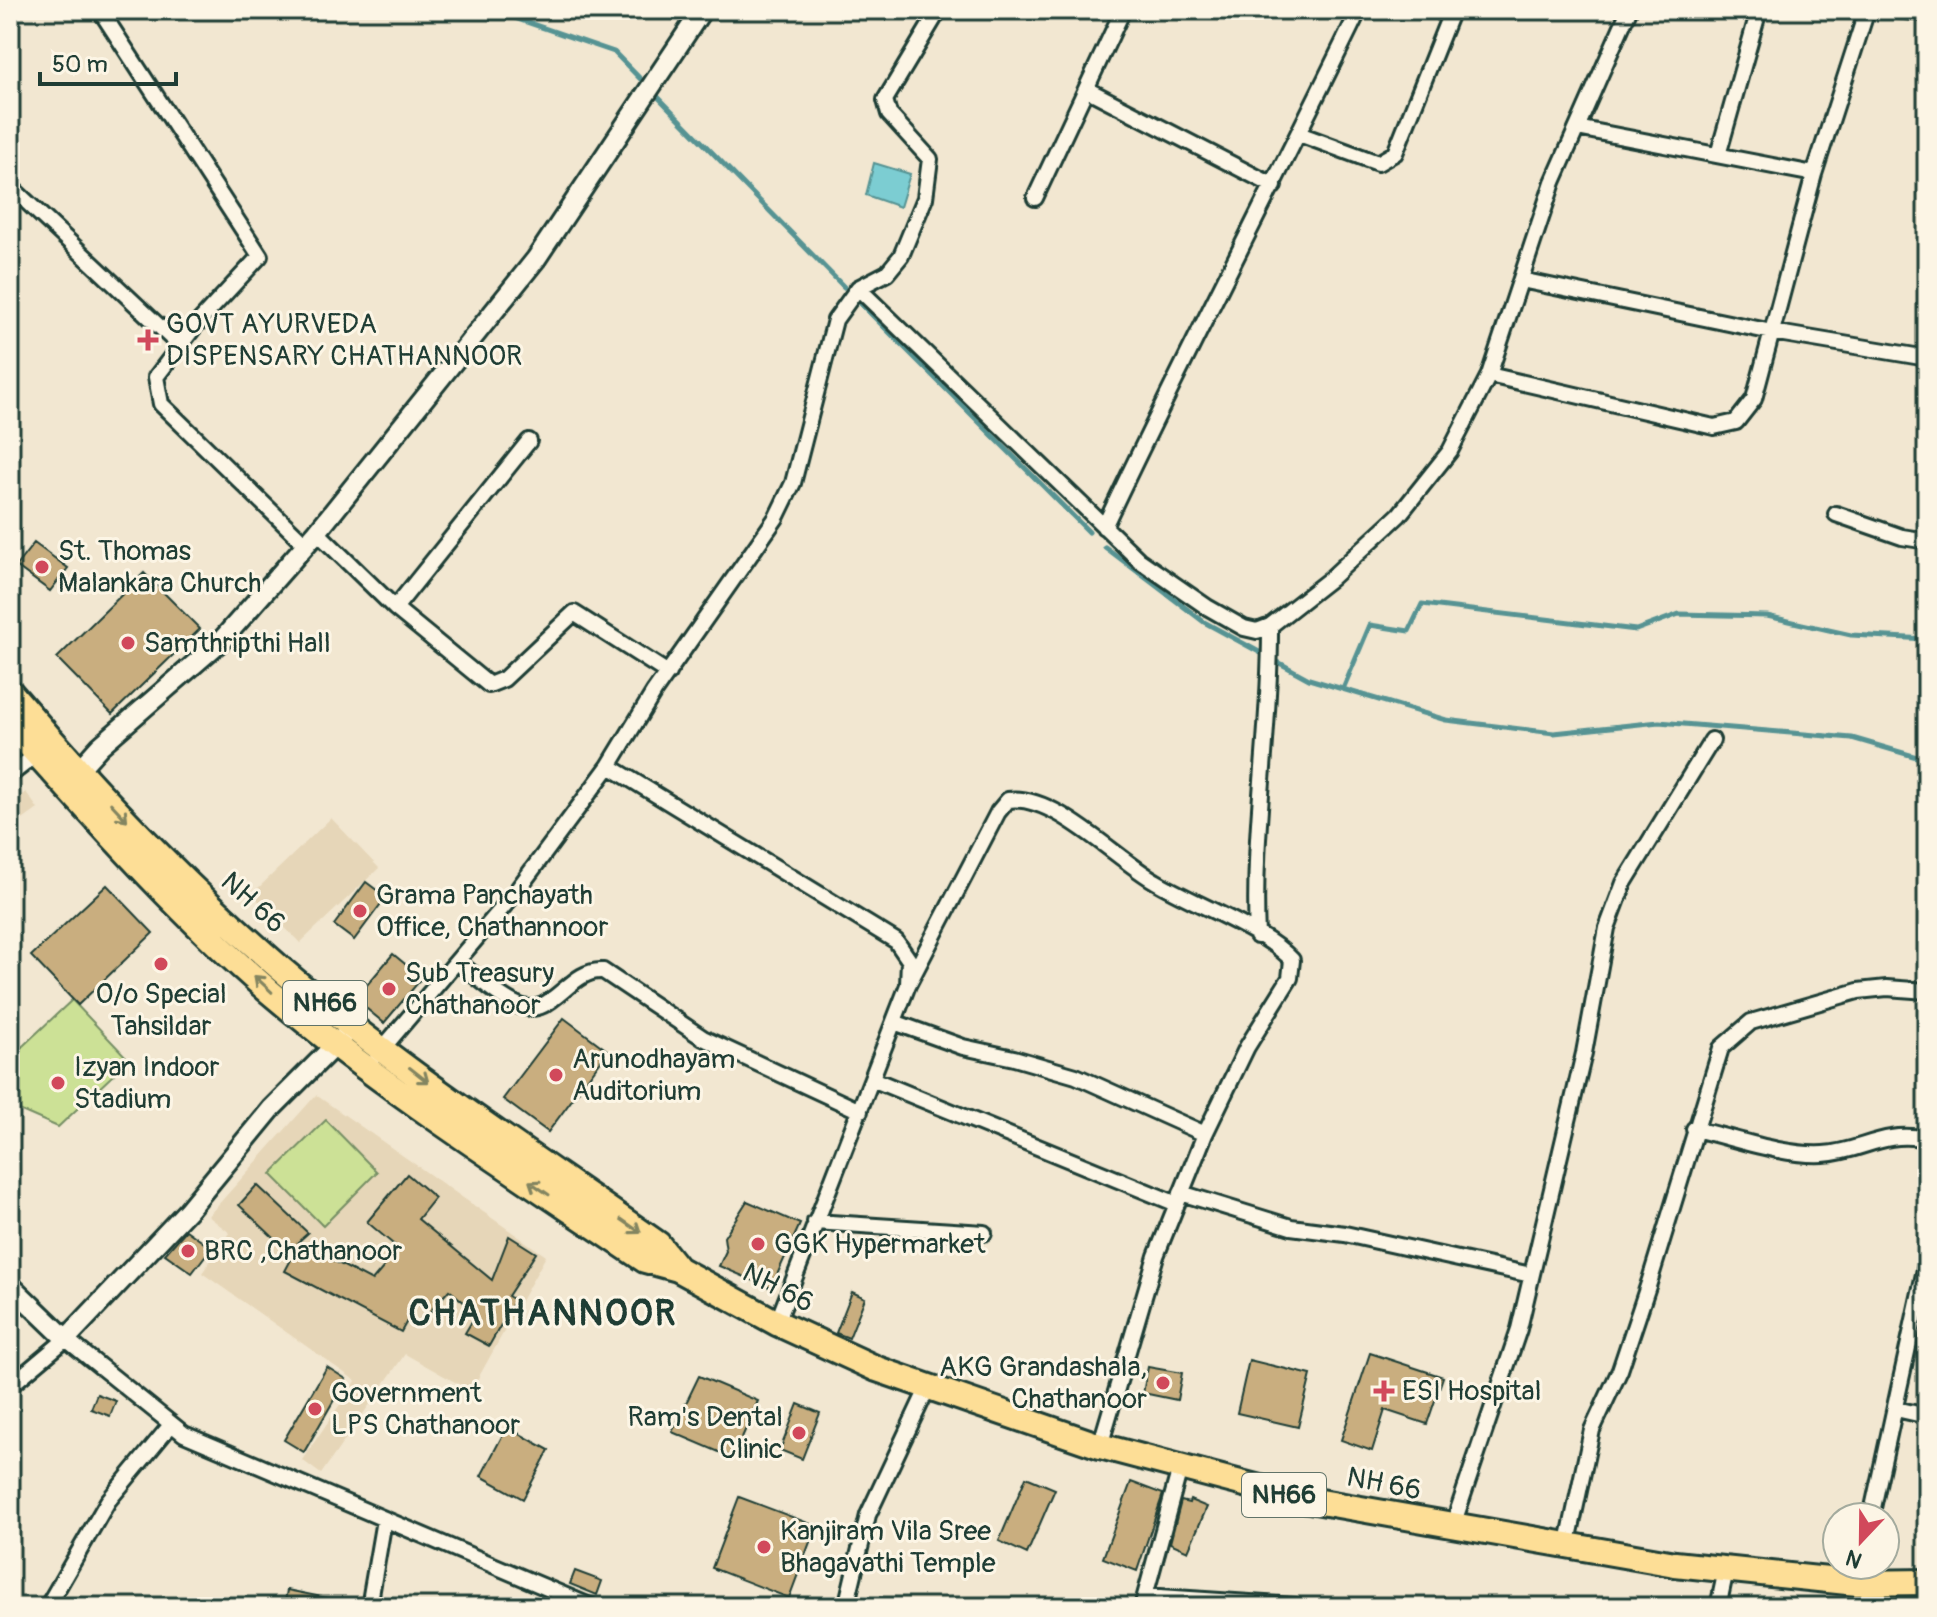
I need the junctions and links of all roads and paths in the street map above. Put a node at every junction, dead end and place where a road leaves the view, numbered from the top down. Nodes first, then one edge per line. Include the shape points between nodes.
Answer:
1 (100, 10) edge
2 (702, 10) edge
3 (939, 10) edge
4 (1123, 10) edge
5 (1359, 10) edge
6 (1452, 10) edge
7 (1629, 10) edge
8 (1759, 10) edge
9 (1867, 10) edge
10 (1895, 10) edge
11 (1927, 13) edge
12 (1086, 89) junction
13 (1577, 128) junction
14 (1299, 134) junction
15 (1718, 155) junction
16 (1814, 174) junction
17 (10, 186) edge
18 (1274, 186) junction
19 (1035, 198) dead end
20 (1521, 280) junction
21 (858, 288) junction
22 (1772, 332) junction
23 (180, 346) junction
24 (1927, 358) edge
25 (1489, 375) junction
26 (529, 441) dead end
27 (1836, 514) dead end
28 (1104, 527) junction
29 (312, 538) junction
30 (1927, 541) edge
31 (395, 608) junction
32 (1270, 626) junction
33 (668, 673) junction
34 (10, 692) edge
35 (10, 724) edge
36 (1712, 740) dead end
37 (37, 754) junction
38 (609, 766) junction
39 (10, 775) edge
40 (72, 777) junction
41 (1257, 936) junction
42 (457, 962) junction
43 (908, 985) junction
44 (1927, 991) edge
45 (894, 1022) junction
46 (354, 1025) junction
47 (336, 1044) junction
48 (383, 1048) junction
49 (366, 1068) junction
50 (872, 1079) junction
51 (860, 1111) junction
52 (1694, 1129) junction
53 (1205, 1134) junction
54 (1927, 1139) edge
55 (1179, 1199) junction
56 (815, 1222) junction
57 (984, 1233) dead end
58 (1927, 1260) edge
59 (678, 1269) junction
60 (1531, 1275) junction
61 (10, 1285) edge
62 (777, 1323) junction
63 (66, 1339) junction
64 (10, 1386) edge
65 (928, 1387) junction
66 (1896, 1409) junction
67 (1927, 1416) edge
68 (170, 1426) junction
69 (1100, 1446) junction
70 (1180, 1468) junction
71 (1875, 1501) edge
72 (384, 1520) junction
73 (1452, 1528) junction
74 (1567, 1547) junction
75 (1726, 1570) junction
76 (1821, 1573) edge
77 (1901, 1579) edge
78 (1927, 1582) edge
79 (1144, 1601) edge
80 (1296, 1606) edge
81 (47, 1607) edge
82 (369, 1607) edge
83 (592, 1607) edge
84 (846, 1607) edge
85 (1718, 1607) edge

1 - 23 street via 260,256
2 - 29 street via 536,259
3 - 21 street via 885,100 889,114 930,159 925,198 894,267
4 - 12 street
5 - 14 street
6 - 14 street via 1390,159 1378,163
7 - 13 street
8 - 15 street
9 - 16 street
10 - 11 street
12 - 18 street
12 - 19 street
13 - 15 street
13 - 20 street
14 - 18 street
15 - 16 street
16 - 22 street
17 - 23 street
18 - 28 street
20 - 22 street
20 - 25 street
21 - 28 street
21 - 33 street via 835,320 782,508
22 - 24 street
22 - 25 street via 1754,399 1736,422 1725,427
23 - 29 street via 156,377 161,404
25 - 32 street via 1450,451 1399,515
26 - 31 street
27 - 30 street
28 - 32 street via 1139,560 1207,607 1252,631
29 - 31 street
29 - 40 street via 221,641 100,746
31 - 33 street via 489,685 504,679 574,613
32 - 41 street via 1264,794 1254,877
33 - 38 street
34 - 40 highway, NH 66 / NH66
35 - 37 highway, NH 66 / NH66
36 - 60 street via 1624,883 1607,928 1584,1053
37 - 39 street
37 - 40 highway, NH 66 / NH66
38 - 42 street
38 - 43 street via 896,941 909,960
40 -> 46 highway, NH 66 / NH66 via 225,920
47 -> 40 highway, NH 66 / NH66 via 270,992 184,910
41 - 43 street via 1152,880 1061,816 1020,798 1008,800 998,812
41 - 53 street via 1285,952 1294,968 1247,1047
42 - 48 street
42 - 51 street via 511,1002 531,1009 547,1003 582,973 603,971 703,1038
43 - 45 street
44 - 52 street via 1858,991 1751,1022 1721,1048
45 - 50 street
45 - 53 street via 963,1047 1076,1076
46 - 47 street
46 - 48 highway, NH 66 / NH66
47 - 49 highway, NH 66 / NH66
47 - 63 street via 272,1108 188,1210
48 - 49 street
48 -> 59 highway, NH 66 / NH66 via 658,1244
59 -> 49 highway, NH 66 / NH66 via 645,1260
50 - 51 street
50 - 55 street
51 - 56 street
52 - 54 street via 1805,1154 1907,1135
52 - 74 street via 1625,1356 1592,1430
53 - 55 street
55 - 60 street
55 - 69 street via 1156,1256
56 - 57 street
56 - 62 street
58 - 66 street
59 - 62 highway, NH 66 / NH66
60 - 73 street via 1519,1329
61 - 63 street
62 - 65 highway, NH 66 / NH66
63 - 64 street
63 - 68 street
65 - 69 highway, NH 66 / NH66
65 - 84 street via 868,1515
66 - 67 street
66 - 71 street
68 - 72 street
68 - 81 street via 108,1501
69 - 70 highway, NH 66 / NH66
70 - 73 highway, NH 66 / NH66
70 - 79 street
72 - 82 street
72 - 83 street
73 - 74 highway, NH 66 / NH66
74 - 75 highway, NH 66 / NH66
75 - 76 highway, NH 66 / NH66
75 - 85 street
77 - 78 highway, NH 66 / NH66
79 - 80 street

